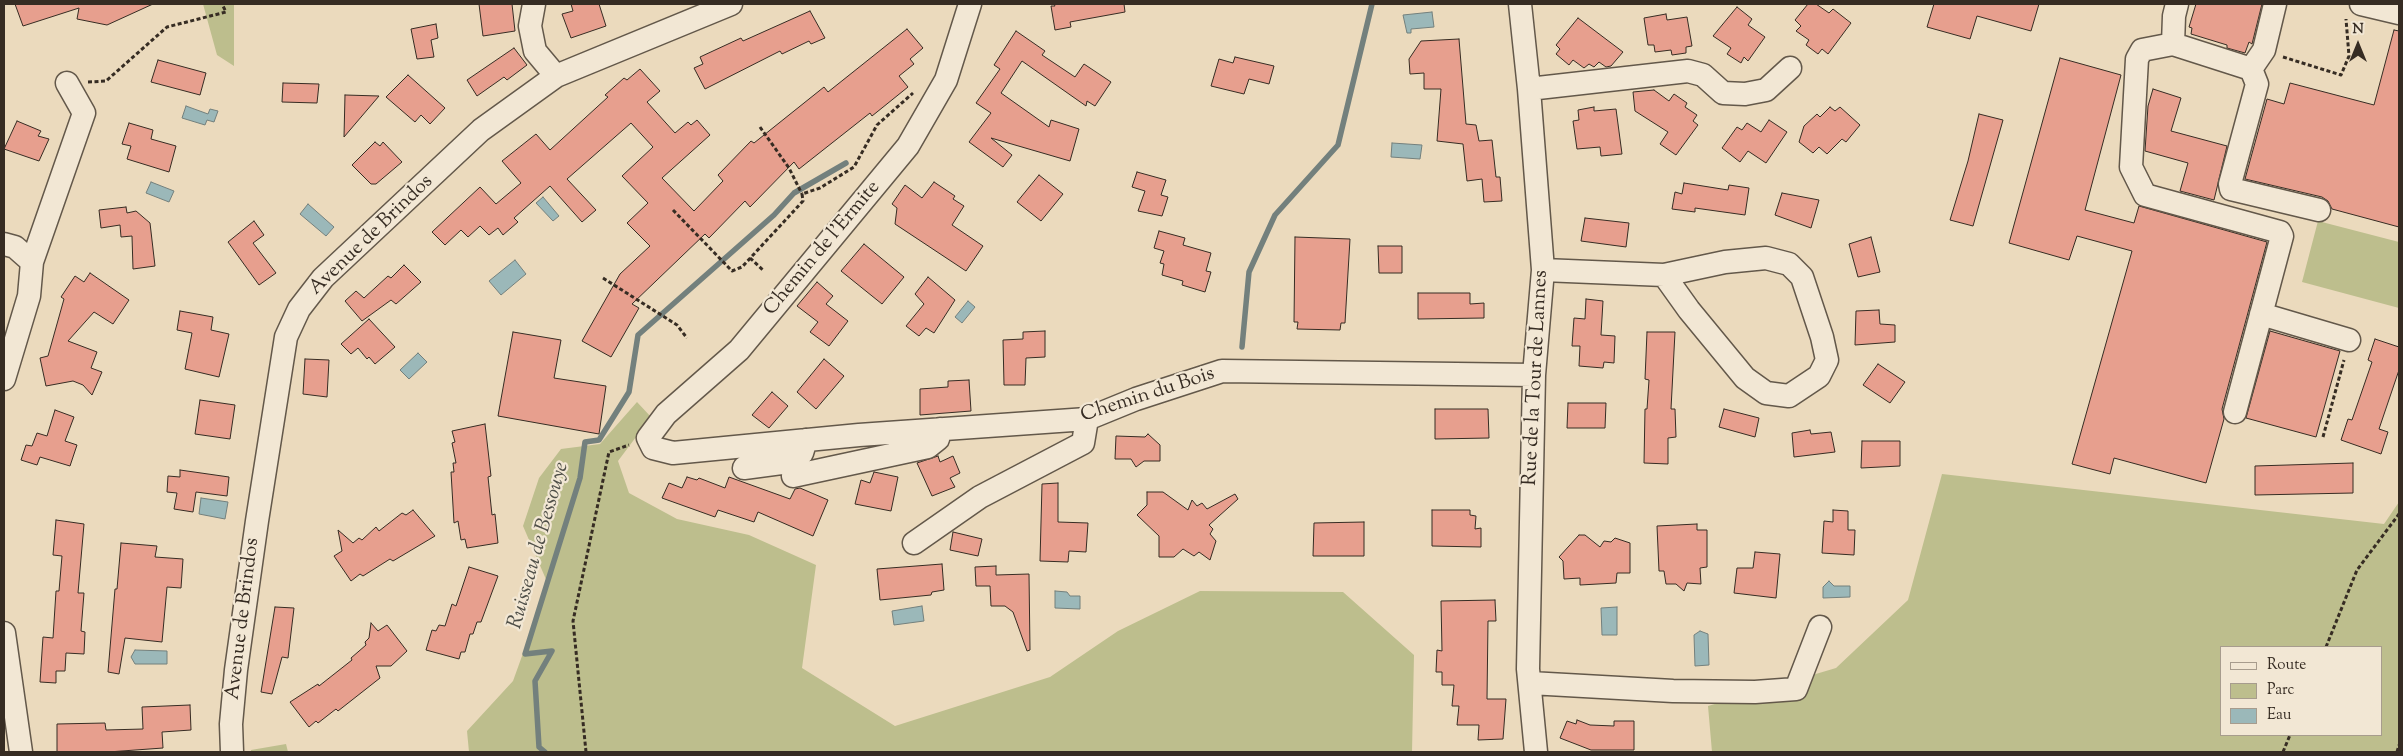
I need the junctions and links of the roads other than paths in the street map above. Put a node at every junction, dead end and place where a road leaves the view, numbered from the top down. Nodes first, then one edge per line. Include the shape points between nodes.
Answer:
1 (534, 4) edge
2 (731, 4) edge
3 (970, 4) edge
4 (1520, 4) edge
5 (2178, 4) edge
6 (2274, 4) edge
7 (2353, 8) edge
8 (2399, 14) edge
9 (2173, 44) junction
10 (1790, 68) dead end
11 (2251, 68) junction
12 (556, 76) junction
13 (67, 82) road end
14 (1529, 89) junction
15 (2319, 210) dead end
16 (4, 244) edge
17 (32, 262) junction
18 (1543, 270) junction
19 (1664, 275) junction
20 (2261, 314) junction
21 (2349, 340) road end
22 (1534, 375) junction
23 (4, 379) edge
24 (2235, 412) dead end
25 (1087, 419) junction
26 (940, 429) junction
27 (806, 440) junction
28 (673, 453) joint
29 (744, 468) dead end
30 (793, 476) dead end
31 (914, 543) dead end
32 (1820, 627) dead end
33 (4, 633) edge
34 (1530, 683) junction
35 (21, 752) edge
36 (232, 752) edge
37 (1536, 752) edge

1 - 12 street via 530,26 536,51
2 - 12 street, Avenue de Brindos
3 - 28 street, Chemin de l'Ermite via 946,80 908,146 739,350 666,414 648,438 653,448
4 - 14 street, Rue de la Tour de Lannes
5 - 9 street
6 - 11 street via 2264,50
7 - 8 street
9 - 11 street
9 - 20 street via 2142,50 2136,59 2131,167 2145,195 2280,232 2282,236
10 - 14 street via 1766,90 1745,94 1723,93 1703,75 1688,71
11 - 15 street via 2257,84 2231,189
12 - 36 street, Avenue de Brindos via 481,130 323,278 299,309 286,337 257,521 236,670
13 - 17 street via 84,113
14 - 18 street, Rue de la Tour de Lannes
16 - 17 street via 15,248
17 - 23 street via 29,296
18 - 19 street
18 - 22 street, Rue de la Tour de Lannes
19 - 19 street via 1745,378 1766,393 1788,396 1819,376 1827,360 1822,337 1802,277 1789,264 1766,258 1725,262
20 - 21 street
20 - 24 street
22 - 25 street, Chemin du Bois via 1222,371
22 - 34 street, Rue de la Tour de Lannes
25 - 26 street, Chemin du Bois
25 - 31 street via 1083,443 980,497
26 - 27 street, Chemin du Bois
26 - 30 street via 938,439 928,447
27 - 28 street, Chemin du Bois
27 - 29 street via 802,454 789,462
32 - 34 street via 1796,689 1673,691
33 - 35 street
34 - 37 street, Rue de la Tour de Lannes

